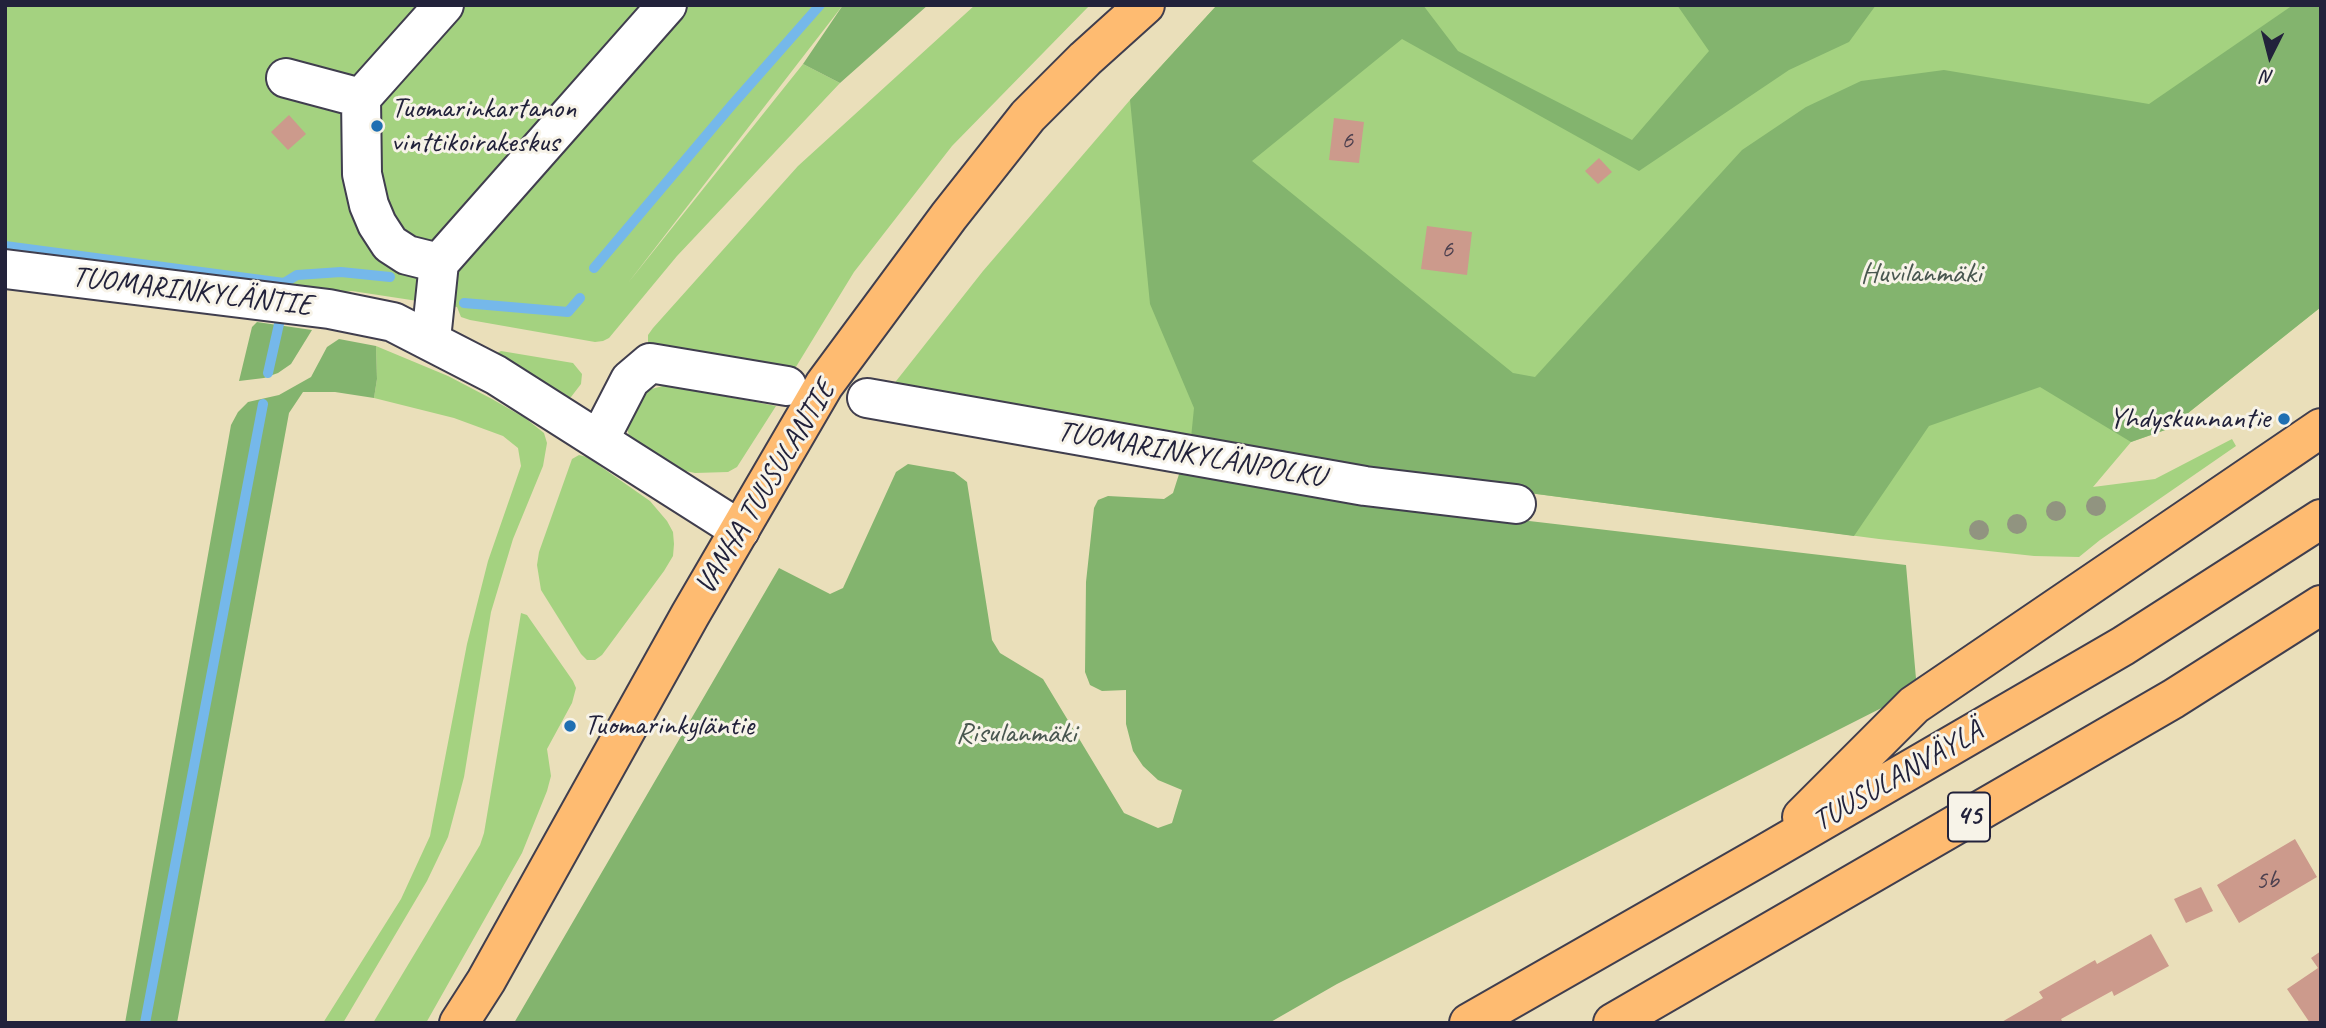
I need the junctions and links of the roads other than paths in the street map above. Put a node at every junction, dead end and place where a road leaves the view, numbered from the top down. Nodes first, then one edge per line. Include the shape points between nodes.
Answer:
1 (444, 5) edge
2 (667, 5) edge
3 (1145, 5) edge
4 (286, 78) dead end
5 (361, 98) junction
6 (439, 263) junction
7 (5, 269) edge
8 (430, 339) junction
9 (787, 386) dead end
10 (867, 398) dead end
11 (2321, 428) edge
12 (599, 440) junction
13 (1516, 504) dead end
14 (2321, 519) edge
15 (740, 530) junction
16 (2321, 605) edge
17 (1763, 855) junction
18 (459, 1023) edge
19 (1469, 1023) edge
20 (1613, 1023) edge

1 - 5 street
2 - 6 street
3 - 15 main road, VANHA TUUSULANTIE via 1028,116 949,216 824,385
4 - 5 street
5 - 6 street via 362,174 377,224 390,244 407,255
6 - 8 street
7 - 8 street, TUOMARINKYLÄNTIE via 329,309 393,322
8 - 12 street, TUOMARINKYLÄNTIE
9 - 12 street via 650,363 630,380
10 - 13 street, TUOMARINKYLÄNPOLKU via 1364,486
11 - 17 main road via 1914,705
12 - 15 street, TUOMARINKYLÄNTIE
14 - 17 main road, TUUSULANVÄYLÄ / 45 via 2123,646
15 - 18 main road, VANHA TUUSULANTIE
16 - 20 main road, 45 via 2173,699
17 - 19 main road, TUUSULANVÄYLÄ / 45

